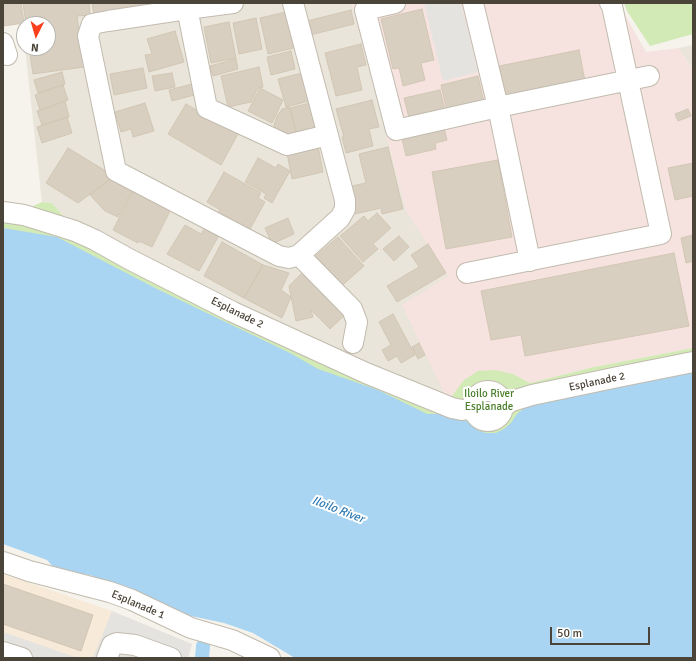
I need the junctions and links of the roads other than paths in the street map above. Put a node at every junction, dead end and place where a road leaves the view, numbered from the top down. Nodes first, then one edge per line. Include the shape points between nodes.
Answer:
1 (233, 3) edge
2 (293, 3) edge
3 (395, 3) edge
4 (473, 3) edge
5 (610, 3) edge
6 (187, 6) edge
7 (649, 76) dead end
8 (628, 80) junction
9 (498, 107) junction
10 (328, 135) junction
11 (3, 212) edge
12 (299, 255) junction
13 (530, 261) junction
14 (467, 274) dead end
15 (353, 343) dead end
16 (693, 362) edge
17 (3, 562) edge
18 (108, 658) edge
19 (171, 658) edge
20 (270, 658) edge

1 - 6 street
2 - 10 street
3 - 9 street via 365,10 396,130
4 - 9 street
5 - 8 street
6 - 10 street via 207,108 287,145
6 - 12 street via 92,24 88,36 116,171 279,256 289,258
7 - 8 street
8 - 9 street
8 - 13 street via 662,234
9 - 13 street
10 - 12 street via 345,200 345,209 340,218
11 - 16 street, Esplanade 2 via 24,215 75,231 233,312 359,370 452,408 473,408 481,420 490,421 499,416 509,402
12 - 15 street via 352,309 357,322
13 - 14 street
17 - 20 street, Esplanade 1 via 110,592 191,628 232,640
18 - 19 street via 112,645 117,643 135,645

